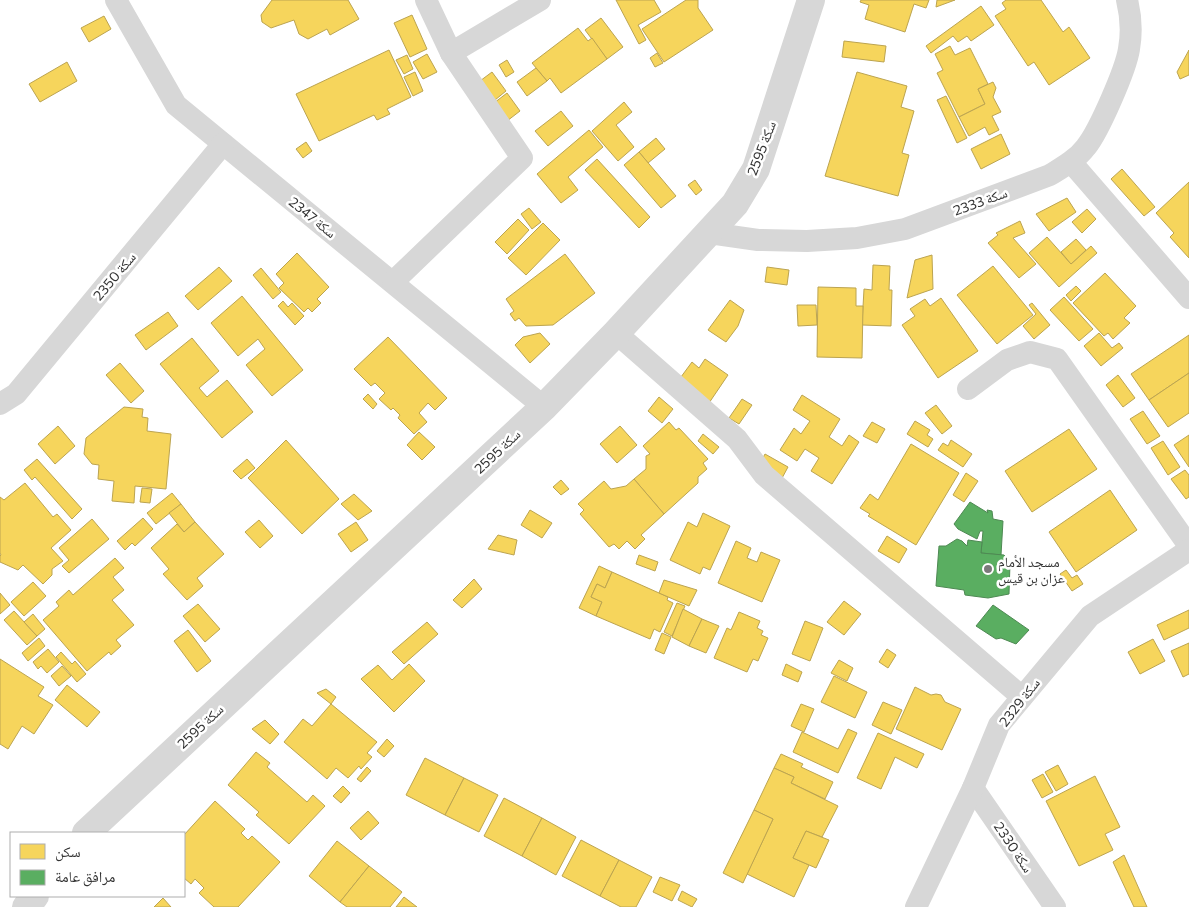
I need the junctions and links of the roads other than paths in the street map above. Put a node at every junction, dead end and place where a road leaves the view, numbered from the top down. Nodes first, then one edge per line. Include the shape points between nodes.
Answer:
1 (116, 0) edge
2 (426, 0) edge
3 (540, 0) edge
4 (811, 0) edge
5 (1127, 0) edge
6 (451, 53) junction
7 (224, 144) junction
8 (1071, 162) junction
9 (709, 233) junction
10 (393, 282) junction
11 (1189, 298) edge
12 (616, 334) junction
13 (968, 389) dead end
14 (0, 404) edge
15 (544, 407) junction
16 (1189, 546) edge
17 (1189, 550) edge
18 (1022, 697) junction
19 (973, 788) junction
20 (87, 832) edge
21 (34, 897) edge
22 (26, 907) edge
23 (916, 907) edge
24 (1055, 907) edge

1 - 7 street, سكة 2347 via 176,105
2 - 6 street
3 - 6 street
4 - 9 street, سكة 2595 via 756,169 734,204
5 - 8 street, سكة 2333 via 1131,19 1129,50 1097,129
6 - 10 street via 522,158
7 - 10 street, سكة 2347
7 - 14 street, سكة 2350 via 16,394
8 - 9 street, سكة 2333 via 1050,175 906,229 857,238 807,241 758,240
8 - 11 street
9 - 12 street, سكة 2595
10 - 15 street, سكة 2347
12 - 15 street, سكة 2595
12 - 18 street via 737,438 764,475
13 - 16 street via 1014,357 1030,352 1057,359
15 - 20 street, سكة 2595
17 - 18 street, سكة 2329 via 1090,616
18 - 19 street, سكة 2329 via 1000,725
19 - 23 street, سكة 2329
19 - 24 street, سكة 2330
21 - 22 street

